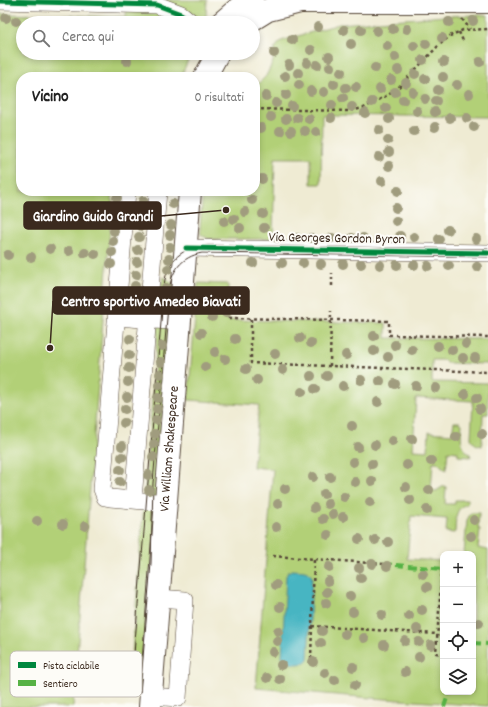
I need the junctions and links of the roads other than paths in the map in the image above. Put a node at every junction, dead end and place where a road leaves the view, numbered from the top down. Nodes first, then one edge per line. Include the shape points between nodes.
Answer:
1 (252, 0) edge
2 (0, 2) edge
3 (488, 2) edge
4 (456, 7) edge
5 (183, 16) edge
6 (229, 16) edge
7 (258, 16) edge
8 (200, 60) edge
9 (214, 60) edge
10 (198, 72) edge
11 (208, 72) edge
12 (127, 196) edge
13 (158, 196) edge
14 (190, 196) edge
15 (186, 248) junction
16 (488, 253) edge
17 (117, 317) junction
18 (148, 320) junction
19 (181, 322) junction
20 (133, 500) junction
21 (167, 503) junction
22 (150, 702) edge

1 - 6 main road
2 - 5 street via 157,5
3 - 4 main road
4 - 7 main road via 300,2 268,10
8 - 10 main road
9 - 11 main road
12 - 17 street
13 - 18 street
14 - 15 main road, Via William Shakespeare
15 - 16 street, Via Georges Gordon Byron
15 - 19 main road, Via William Shakespeare
17 - 18 street
17 - 20 street via 102,489 105,497
18 - 19 street
18 - 20 street
19 - 21 main road, Via William Shakespeare
20 - 21 street
21 - 22 main road, Via William Shakespeare

